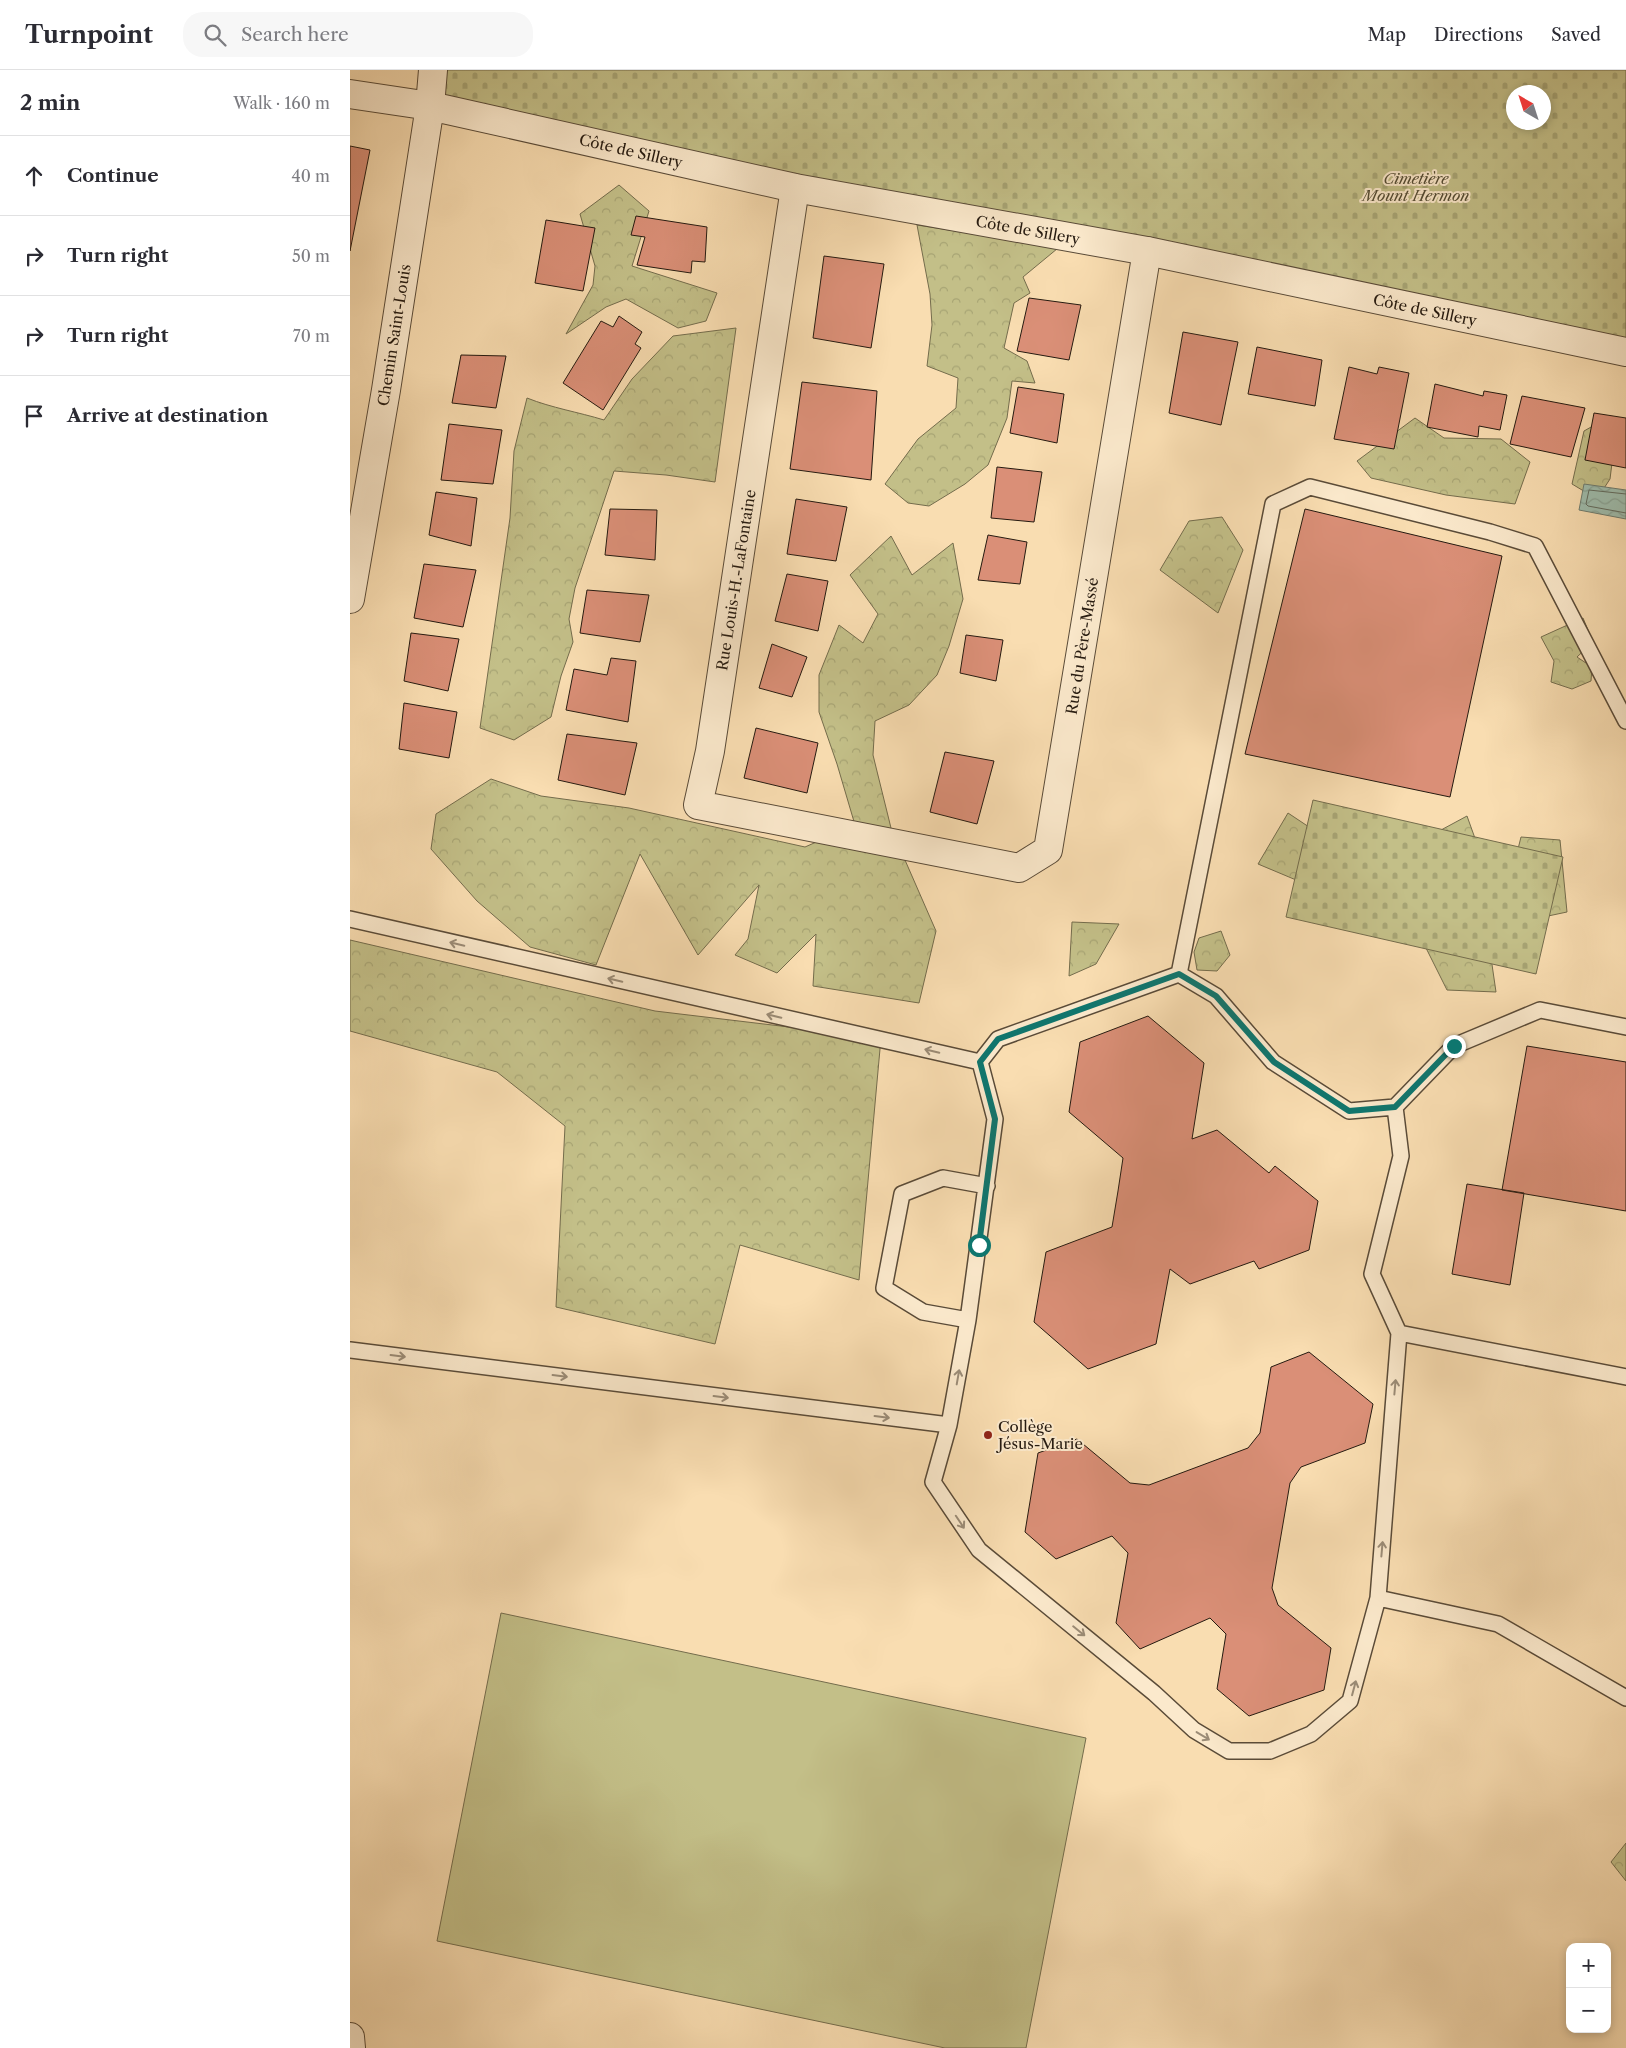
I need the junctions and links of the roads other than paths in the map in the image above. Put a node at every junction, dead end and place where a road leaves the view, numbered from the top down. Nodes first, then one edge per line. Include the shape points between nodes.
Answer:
1 (433, 70) edge
2 (350, 94) edge
3 (430, 106) junction
4 (795, 188) junction
5 (1146, 251) junction
6 (1626, 352) edge
7 (350, 599) edge
8 (1626, 720) edge
9 (863, 839) joint
10 (350, 920) edge
11 (1179, 974) junction
12 (1626, 1027) edge
13 (980, 1062) junction
14 (1395, 1107) junction
15 (987, 1186) junction
16 (968, 1320) junction
17 (1399, 1333) junction
18 (350, 1350) edge
19 (1626, 1377) edge
20 (949, 1425) junction
21 (1378, 1598) junction
22 (1626, 1698) edge
23 (350, 2037) edge
24 (351, 2048) edge

1 - 3 street, Chemin Saint-Louis
2 - 3 street, Côte de Sillery
3 - 4 street, Côte de Sillery
3 - 7 street, Chemin Saint-Louis
4 - 5 street, Côte de Sillery
4 - 9 street, Rue Louis-H.-LaFontaine via 710,751 698,805
5 - 6 street, Côte de Sillery
5 - 9 street, Rue du Père-Massé via 1048,850 1019,868
8 - 11 lane via 1535,546 1310,487 1273,504
13 -> 10 lane
11 - 13 lane via 998,1039
11 - 14 lane via 1216,996 1274,1062 1349,1111
12 - 14 lane via 1540,1010 1454,1046
13 - 15 lane via 995,1119
14 - 17 lane via 1401,1156 1372,1274
15 - 16 lane
15 - 16 lane via 943,1178 902,1194 884,1288 924,1312
20 -> 16 lane
17 - 19 lane
21 -> 17 lane
18 -> 20 lane
20 -> 21 lane via 933,1482 979,1550 1194,1730 1229,1751 1270,1751 1311,1734 1350,1701
21 - 22 lane via 1498,1624
23 - 24 street

